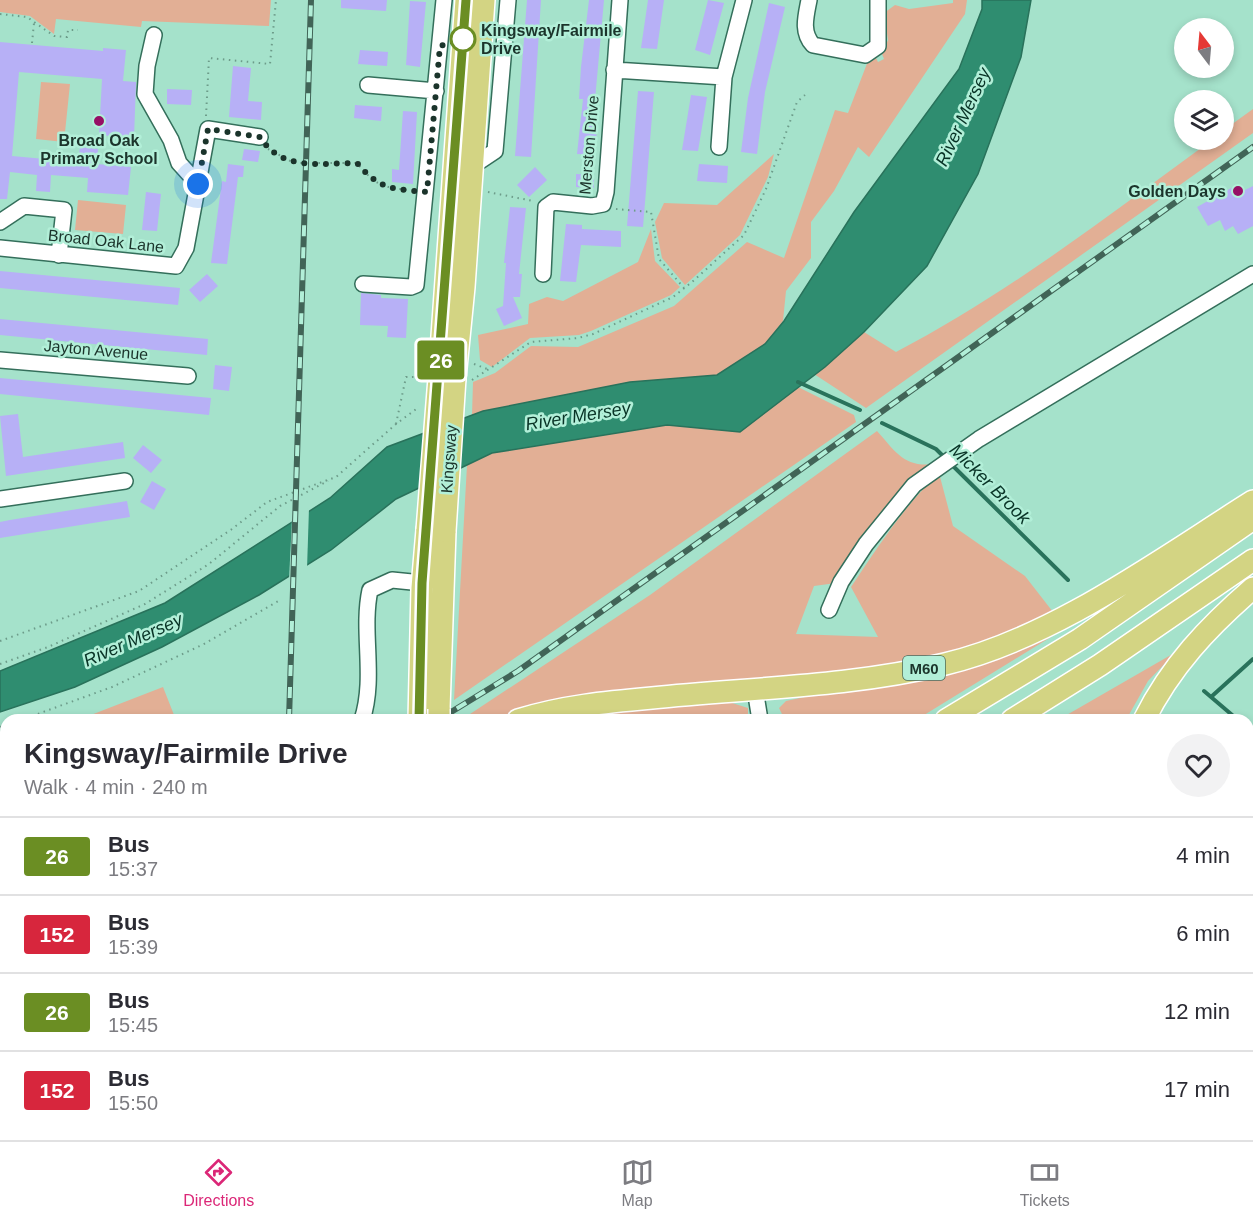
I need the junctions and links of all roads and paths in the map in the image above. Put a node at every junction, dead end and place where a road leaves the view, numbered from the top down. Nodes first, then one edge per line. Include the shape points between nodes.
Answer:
1 (276, 0) edge
2 (444, 0) edge
3 (466, 0) edge
4 (484, 0) edge
5 (508, 0) edge
6 (620, 0) edge
7 (744, 0) edge
8 (810, 0) edge
9 (878, 0) edge
10 (0, 14) edge
11 (34, 23) junction
12 (78, 30) dead end
13 (154, 35) dead end
14 (32, 42) dead end
15 (614, 70) junction
16 (724, 77) junction
17 (368, 85) dead end
18 (436, 91) junction
19 (208, 129) junction
20 (260, 137) joint
21 (719, 147) dead end
22 (463, 161) junction
23 (198, 184) junction
24 (427, 192) junction
25 (491, 193) dead end
26 (603, 204) junction
27 (546, 207) junction
28 (0, 222) edge
29 (0, 248) edge
30 (59, 255) junction
31 (543, 274) dead end
32 (1253, 274) edge
33 (363, 284) dead end
34 (684, 288) dead end
35 (0, 360) edge
36 (490, 370) dead end
37 (447, 374) junction
38 (188, 376) dead end
39 (396, 424) dead end
40 (336, 477) dead end
41 (125, 481) dead end
42 (0, 499) edge
43 (1253, 501) edge
44 (1253, 519) edge
45 (436, 530) junction
46 (1253, 560) edge
47 (422, 586) junction
48 (1253, 588) edge
49 (280, 600) dead end
50 (829, 610) dead end
51 (0, 664) edge
52 (755, 688) junction
53 (427, 713) edge
54 (38, 714) edge
55 (363, 714) edge
56 (545, 714) edge
57 (759, 714) edge
58 (956, 714) edge
59 (1022, 714) edge
60 (1147, 714) edge

1 - 19 path via 270,64 209,58
2 - 18 street
3 - 22 highway, Kingsway
4 - 22 highway, Kingsway
5 - 22 street via 495,151 487,158
6 - 15 street, Merston Drive
7 - 16 street
8 - 9 street via 805,30 813,45 865,55 878,46
10 - 11 path via 27,17
11 - 12 path via 54,36 68,37 68,30
11 - 14 path
13 - 23 street via 145,94 179,163
15 - 16 street
15 - 26 street, Merston Drive
16 - 21 street
17 - 18 street
18 - 24 street
19 - 20 street
19 - 23 street, Broad Oak Lane
20 - 24 path via 267,148 294,163 357,163 385,188
22 - 37 highway, Kingsway
23 - 30 street, Broad Oak Lane via 186,248 176,266
24 - 33 street via 416,285
25 - 27 path via 535,201
26 - 27 street, Merston Drive via 553,201
26 - 34 path via 610,209 651,212 659,259
27 - 31 street
28 - 30 street via 24,206 64,210
29 - 30 street, Broad Oak Lane
32 - 50 street via 979,439 914,484 866,544
35 - 38 street, Jayton Avenue
36 - 37 path via 480,365
37 - 39 path via 406,377
37 - 45 highway, Kingsway, bridge
40 - 51 path via 280,506 208,564 145,604
41 - 42 street
43 - 52 highway, M60 via 1054,624 999,647 945,664 887,674
44 - 58 highway via 1080,639
45 - 47 highway, Kingsway
45 - 53 highway, Kingsway
46 - 59 highway
47 - 53 highway, Kingsway
47 - 55 street via 392,580 370,590 368,683
48 - 60 highway via 1191,647
49 - 54 path via 204,644 112,687
52 - 56 highway, M60 via 585,705
52 - 57 street

